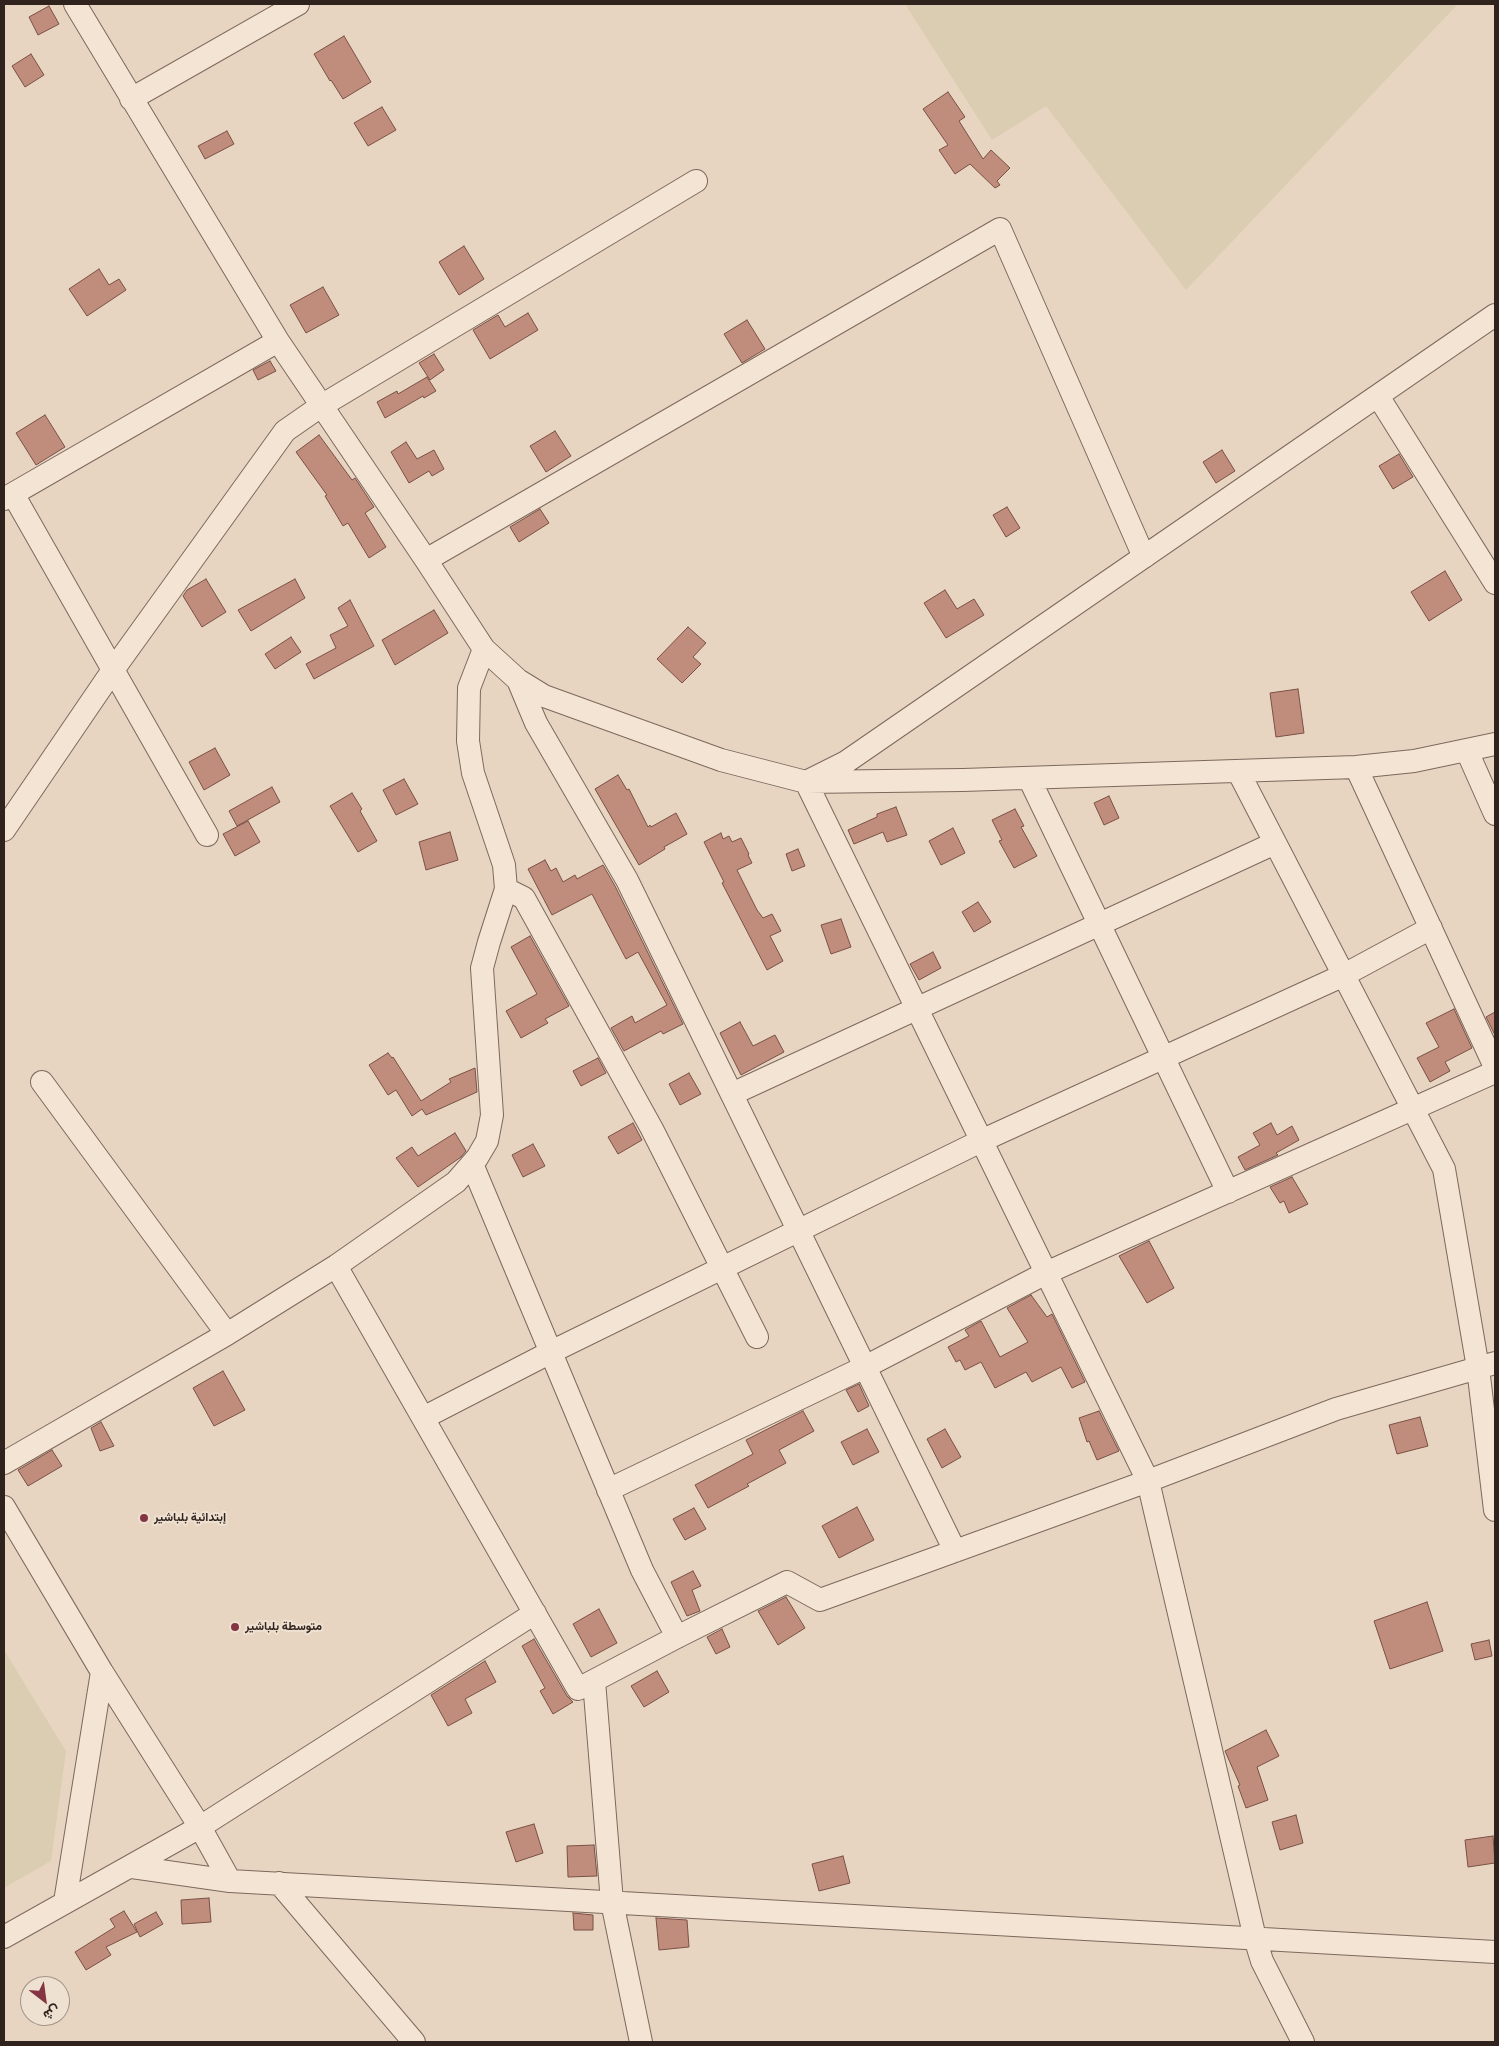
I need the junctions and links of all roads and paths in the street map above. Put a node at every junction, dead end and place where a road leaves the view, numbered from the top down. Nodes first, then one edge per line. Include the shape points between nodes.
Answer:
1 (75, 4) edge
2 (284, 7) edge
3 (131, 99) junction
4 (696, 181) dead end
5 (1495, 315) edge
6 (278, 341) junction
7 (1378, 396) junction
8 (321, 406) junction
9 (8, 497) edge
10 (1144, 558) junction
11 (426, 560) junction
12 (1495, 583) edge
13 (484, 649) junction
14 (113, 670) junction
15 (518, 680) junction
16 (1495, 744) edge
17 (1467, 751) junction
18 (1356, 768) junction
19 (1238, 771) junction
20 (1029, 778) junction
21 (806, 782) junction
22 (1495, 814) edge
23 (4, 830) edge
24 (207, 835) dead end
25 (1275, 843) junction
26 (506, 889) junction
27 (1100, 925) junction
28 (1431, 928) junction
29 (1344, 975) junction
30 (916, 1008) junction
31 (1164, 1059) junction
32 (1495, 1068) edge
33 (1495, 1072) edge
34 (42, 1082) dead end
35 (732, 1094) junction
36 (1413, 1109) junction
37 (981, 1141) junction
38 (472, 1164) junction
39 (1228, 1192) junction
40 (799, 1231) junction
41 (336, 1266) junction
42 (722, 1268) junction
43 (1046, 1273) junction
44 (227, 1334) junction
45 (757, 1336) dead end
46 (551, 1352) junction
47 (1486, 1365) edge
48 (865, 1367) junction
49 (423, 1418) junction
50 (4, 1463) edge
51 (1148, 1482) junction
52 (608, 1490) junction
53 (4, 1507) edge
54 (1495, 1510) edge
55 (956, 1551) junction
56 (535, 1613) junction
57 (677, 1637) junction
58 (102, 1672) junction
59 (594, 1681) junction
60 (200, 1827) junction
61 (132, 1866) junction
62 (230, 1881) junction
63 (279, 1883) junction
64 (65, 1902) junction
65 (612, 1902) junction
66 (4, 1936) edge
67 (1255, 1938) junction
68 (1495, 1952) edge
69 (414, 2042) edge
70 (641, 2042) edge
71 (1303, 2042) edge

1 - 3 street
2 - 3 street
3 - 6 street
4 - 8 street
5 - 7 street
6 - 8 street
6 - 9 street
7 - 10 street
7 - 12 street
8 - 11 street
8 - 14 street via 286,431
9 - 14 street
10 - 11 street via 1000,229
10 - 21 street via 846,762
11 - 13 street
13 - 15 street
13 - 26 street via 469,688 468,740 473,773 504,865
14 - 23 street
14 - 24 street
15 - 21 street via 544,696 721,760
15 - 35 street via 536,723 626,880
16 - 17 street
17 - 18 street
17 - 22 street
18 - 19 street
18 - 28 street
19 - 20 street
19 - 25 street
20 - 21 street
20 - 27 street
21 - 30 street
25 - 27 street
25 - 29 street
26 - 38 street via 482,968 492,1115 487,1141
26 - 42 street via 524,898 652,1129
27 - 30 street
27 - 31 street
28 - 29 street
28 - 32 street
29 - 31 street
29 - 36 street
30 - 35 street
30 - 37 street
31 - 37 street
31 - 39 street
33 - 36 street
34 - 44 street
35 - 40 street
36 - 39 street
36 - 47 street via 1444,1169
37 - 40 street
37 - 43 street
38 - 41 street via 456,1182
38 - 46 street
39 - 43 street
40 - 42 street
40 - 48 street
41 - 44 street
41 - 49 street
42 - 45 street
42 - 46 street
43 - 48 street
43 - 51 street
44 - 50 street
46 - 49 street
46 - 52 street
47 - 51 street via 1336,1409
47 - 54 street
48 - 52 street
48 - 55 street
49 - 56 street
51 - 55 street
51 - 67 street
52 - 57 street via 642,1570
53 - 58 street
55 - 57 street via 820,1600 787,1582
56 - 59 street via 578,1689
56 - 60 street
57 - 59 street
58 - 60 street
58 - 64 street
59 - 65 street
60 - 61 street
60 - 62 street
61 - 62 street
61 - 64 street
62 - 63 street
63 - 65 street
63 - 69 street
64 - 66 street
65 - 67 street
65 - 70 street
67 - 68 street
67 - 71 street via 1262,1961

